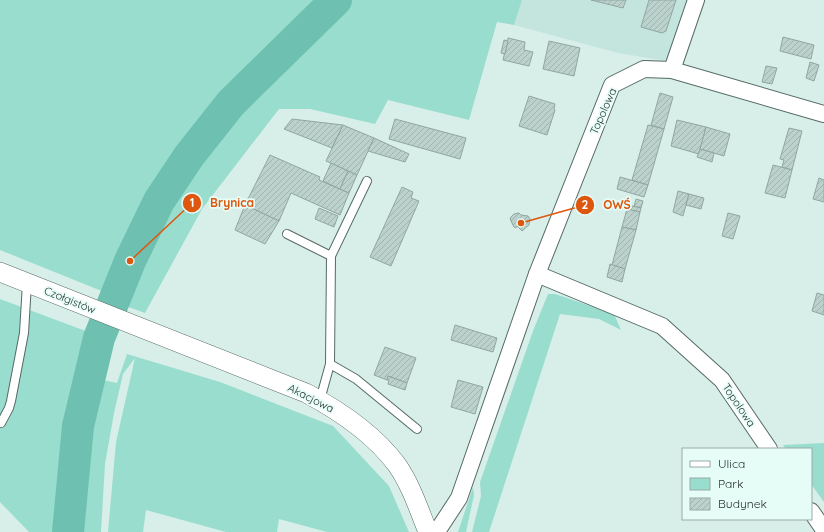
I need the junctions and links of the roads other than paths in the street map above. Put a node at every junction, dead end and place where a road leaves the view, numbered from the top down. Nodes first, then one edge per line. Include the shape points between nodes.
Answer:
1 (696, 0) edge
2 (672, 70) junction
3 (824, 114) edge
4 (367, 181) dead end
5 (287, 234) dead end
6 (331, 256) junction
7 (0, 272) edge
8 (537, 274) junction
9 (27, 283) junction
10 (141, 328) joint
11 (330, 364) junction
12 (320, 400) junction
13 (1, 423) edge
14 (417, 429) dead end
15 (768, 448) edge
16 (812, 512) edge
17 (824, 530) edge
18 (428, 532) edge
19 (434, 532) edge

1 - 2 street
2 - 3 street, Topolowa
2 - 8 street, Topolowa via 644,69 612,85
4 - 6 lane
5 - 6 lane
6 - 11 lane
7 - 9 street, Czołgistów
8 - 15 street, Topolowa via 662,326 722,380
8 - 19 street, Topolowa via 459,498 438,530
9 - 10 street, Czołgistów
9 - 13 lane via 24,333 11,401
10 - 12 street, Akacjowa
11 - 12 lane
11 - 14 lane via 356,379
12 - 18 street, Akacjowa via 355,423 397,466 412,491
16 - 17 street

